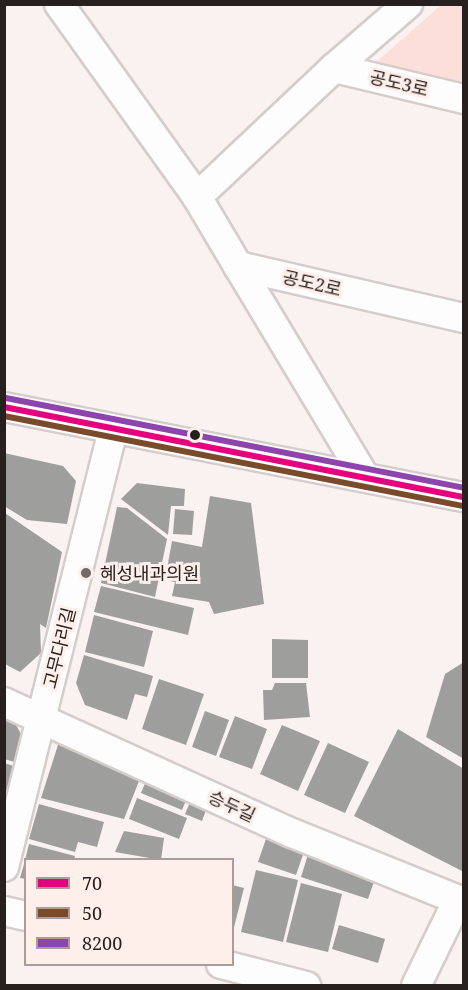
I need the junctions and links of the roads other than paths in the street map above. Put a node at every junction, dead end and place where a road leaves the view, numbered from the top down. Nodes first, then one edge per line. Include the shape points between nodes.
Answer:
1 (59, 4) edge
2 (408, 4) edge
3 (334, 68) junction
4 (464, 99) edge
5 (197, 197) junction
6 (238, 266) junction
7 (464, 318) edge
8 (4, 407) edge
9 (113, 429) junction
10 (365, 477) junction
11 (464, 497) edge
12 (4, 702) edge
13 (42, 719) junction
14 (4, 867) edge
15 (461, 901) edge
16 (4, 911) edge
17 (24, 916) edge
18 (229, 966) edge
19 (306, 986) edge
20 (416, 986) edge

1 - 5 street
2 - 3 street
3 - 4 street, 공도3로
3 - 5 street
5 - 6 street
6 - 7 street, 공도2로
6 - 10 street
8 - 9 street
9 - 10 street
9 - 13 street, 고무다리길
10 - 11 street
12 - 13 street, 승두길
13 - 14 street, 고무다리길
13 - 15 street, 승두길 via 292,833
15 - 20 street
16 - 17 street
18 - 19 street

